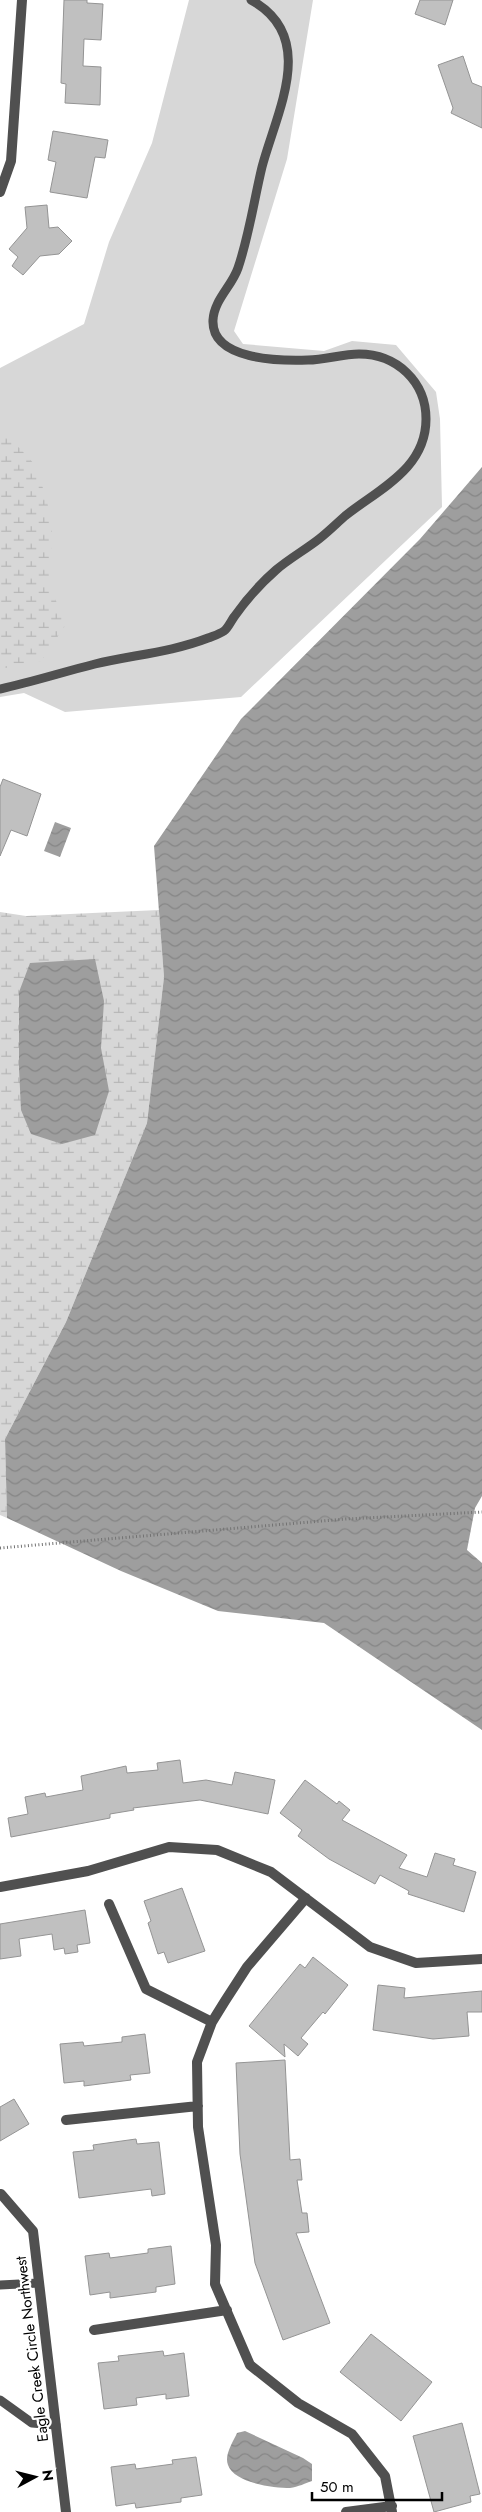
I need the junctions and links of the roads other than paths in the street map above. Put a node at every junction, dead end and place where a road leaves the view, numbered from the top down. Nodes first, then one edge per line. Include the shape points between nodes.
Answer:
1 (22, 0) edge
2 (251, 0) edge
3 (0, 192) edge
4 (0, 688) edge
5 (0, 1887) edge
6 (306, 1898) junction
7 (109, 1904) dead end
8 (482, 1959) edge
9 (212, 2022) junction
10 (198, 2106) junction
11 (66, 2120) dead end
12 (1, 2194) edge
13 (39, 2283) junction
14 (0, 2285) edge
15 (227, 2310) junction
16 (94, 2330) dead end
17 (0, 2400) edge
18 (56, 2425) junction
19 (392, 2509) edge
20 (66, 2512) edge
21 (346, 2512) edge

1 - 3 street via 11,161
2 - 4 lane via 264,7 276,22 286,43 290,73 263,163 237,272 215,312 214,334 221,345 261,357 308,360 360,354 392,362 416,381 422,394 426,416 421,447 406,469 387,487 275,570 251,595 225,631 164,650
5 - 6 street via 88,1871 170,1847 217,1850 271,1872
6 - 8 street via 370,1947 416,1963
6 - 9 street via 247,1967
7 - 9 street via 146,1989
9 - 10 street via 197,2062
10 - 11 street
10 - 15 street via 200,2146 216,2245 215,2284
12 - 13 street, Eagle Creek Circle Northwest via 33,2231
13 - 14 lane
13 - 18 street, Eagle Creek Circle Northwest
15 - 16 street
15 - 19 street via 250,2365 298,2403 352,2434 385,2476
17 - 18 lane via 32,2423
18 - 20 street, Eagle Creek Circle Northwest
19 - 21 street

